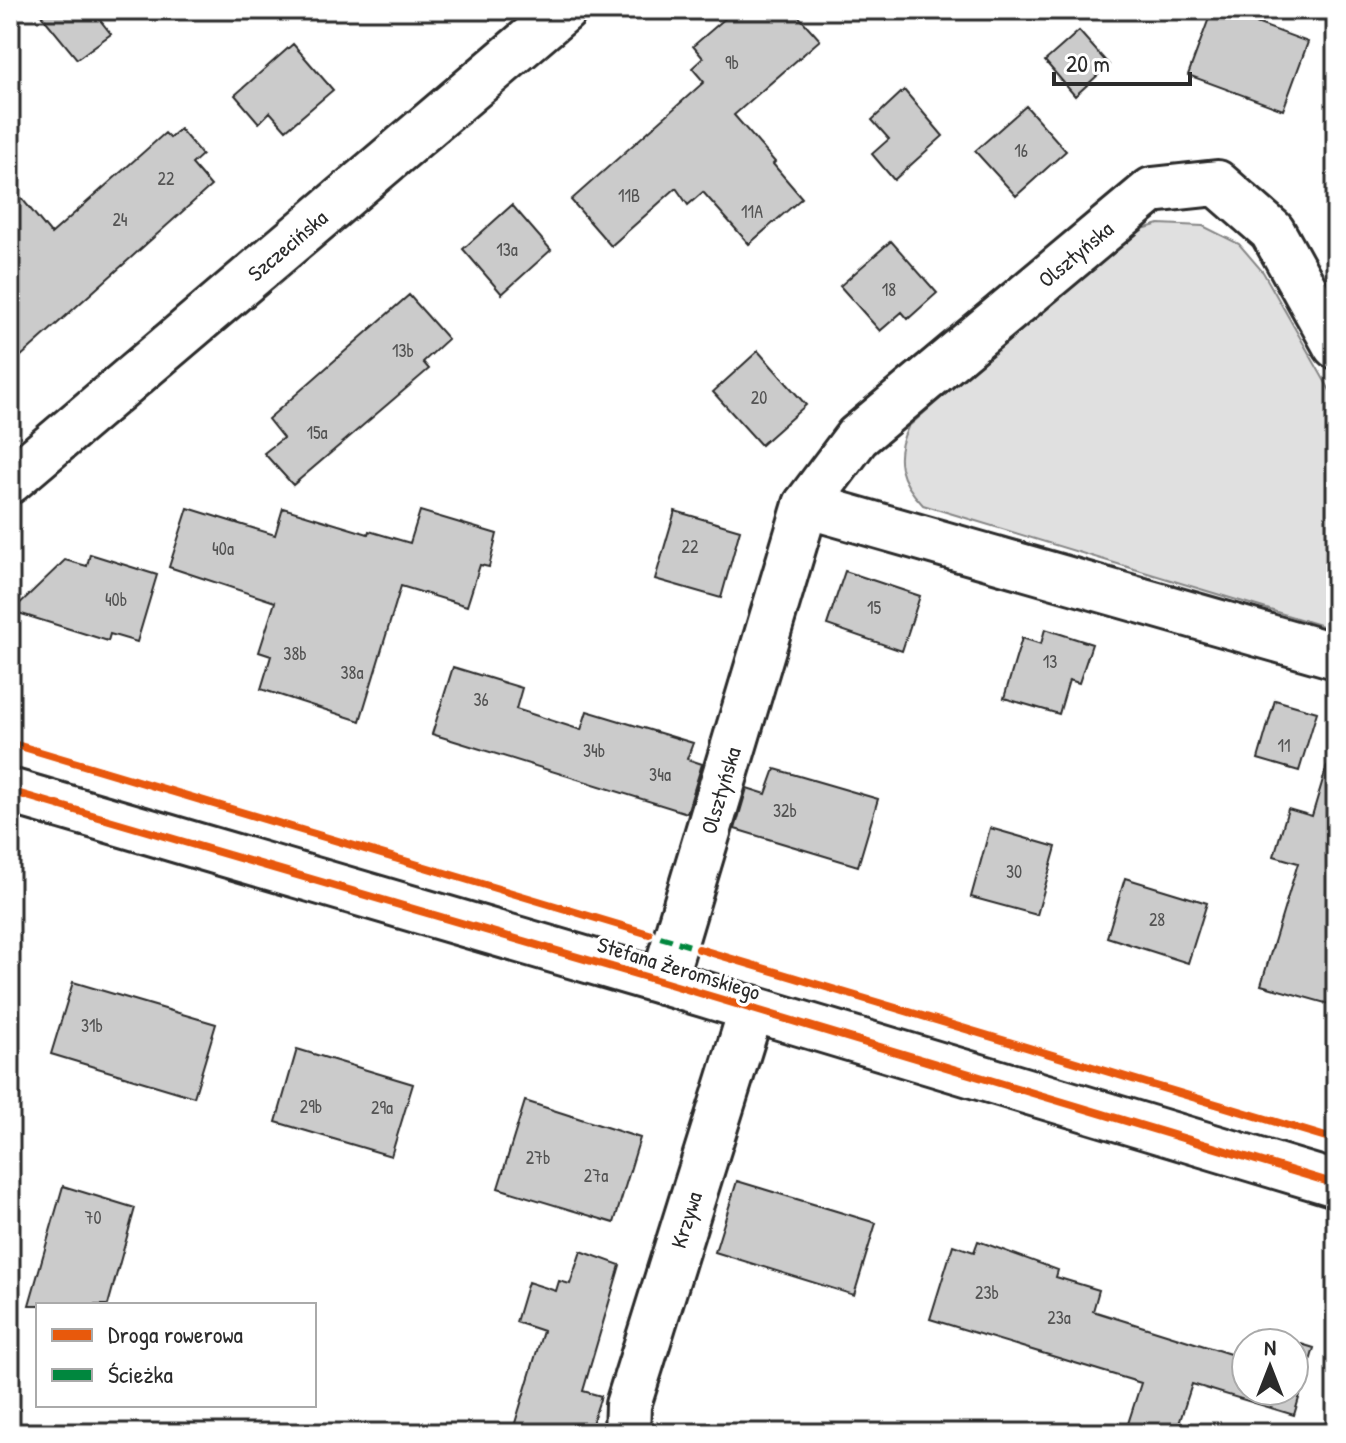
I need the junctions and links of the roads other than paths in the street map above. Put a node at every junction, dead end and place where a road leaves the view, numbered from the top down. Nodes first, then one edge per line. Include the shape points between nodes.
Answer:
1 (564, 10) edge
2 (1336, 346) edge
3 (10, 481) edge
4 (806, 505) junction
5 (1336, 656) edge
6 (10, 791) edge
7 (663, 982) junction
8 (752, 1008) junction
9 (1336, 1184) edge
10 (627, 1433) edge

1 - 3 street, Szczecińska
2 - 4 street, Olsztyńska via 1272,231 1217,183 1152,190 857,437
4 - 5 street
4 - 7 street, Olsztyńska
6 - 7 street, Stefana Żeromskiego
7 - 8 street, Stefana Żeromskiego
8 - 9 street, Stefana Żeromskiego
8 - 10 street, Krzywa via 628,1405

